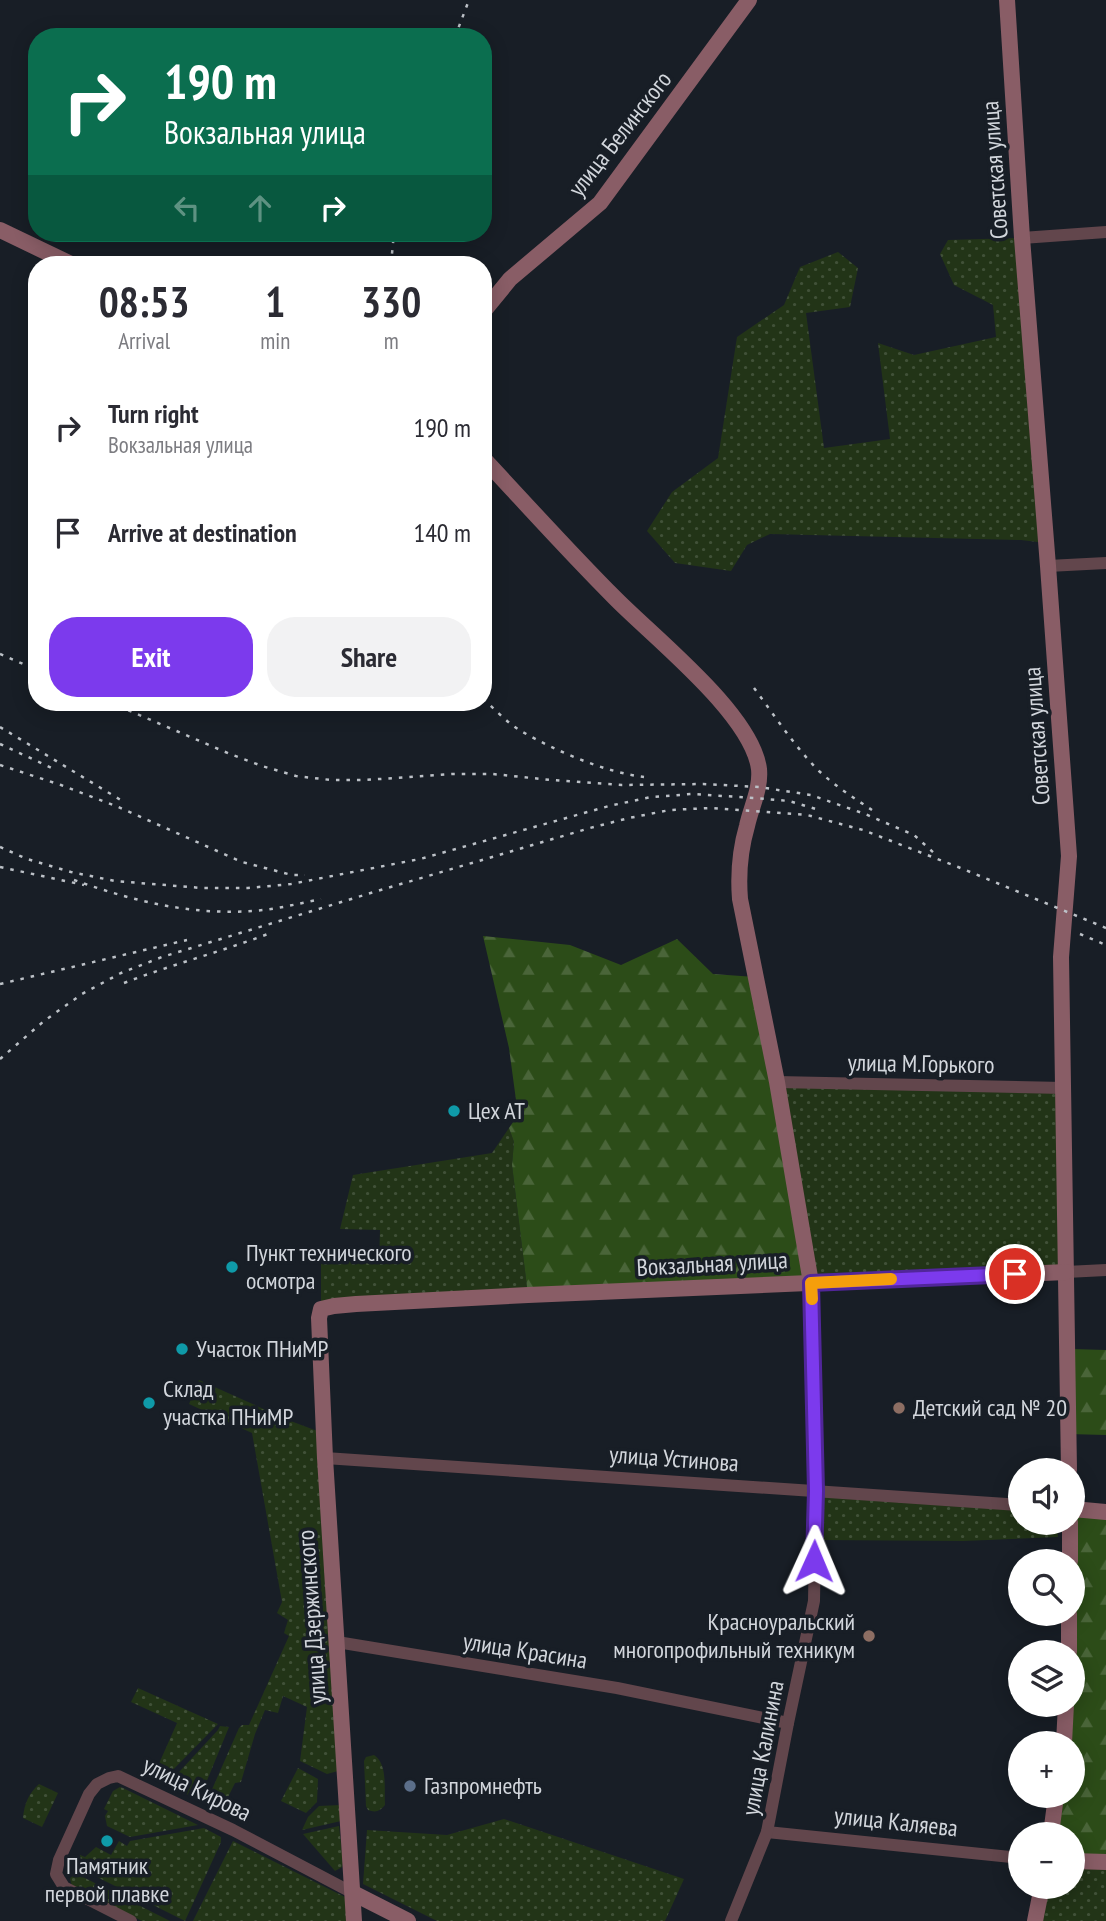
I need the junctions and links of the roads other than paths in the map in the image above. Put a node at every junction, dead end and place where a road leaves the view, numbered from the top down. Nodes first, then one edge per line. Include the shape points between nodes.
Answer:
1 (749, 0) edge
2 (1007, 0) edge
3 (0, 230) edge
4 (1106, 232) edge
5 (1022, 239) junction
6 (54, 256) edge
7 (492, 301) edge
8 (492, 468) edge
9 (1106, 563) edge
10 (1048, 566) junction
11 (777, 1082) junction
12 (1064, 1088) junction
13 (1106, 1270) edge
14 (1066, 1272) junction
15 (811, 1283) junction
16 (321, 1310) joint
17 (325, 1458) junction
18 (1069, 1458) edge
19 (816, 1491) junction
20 (1008, 1504) edge
21 (1085, 1510) edge
22 (1106, 1512) edge
23 (337, 1642) junction
24 (788, 1723) junction
25 (768, 1832) junction
26 (1008, 1857) edge
27 (1085, 1861) edge
28 (1106, 1862) edge
29 (353, 1893) junction
30 (1039, 1899) edge
31 (131, 1921) edge
32 (354, 1921) edge
33 (408, 1921) edge
34 (732, 1921) edge
35 (1035, 1921) edge

1 - 7 street, улица Белинского via 600,203 510,279
2 - 5 street, Советская улица
3 - 6 street
4 - 5 street
5 - 10 street, Советская улица
8 - 11 street via 613,597 709,688 750,743 759,787 746,829 739,885
9 - 10 street
10 - 12 street, Советская улица via 1069,856 1061,957
11 - 12 street, улица М.Горького
11 - 15 street
12 - 14 street, Советская улица
13 - 14 street, Вокзальная улица
14 - 15 street, Вокзальная улица
14 - 18 street, Советская улица
15 - 16 street, Вокзальная улица via 356,1304
15 - 19 street, улица Калинина
16 - 17 street, улица Дзержинского
17 - 19 street, улица Устинова
17 - 23 street, улица Дзержинского
19 - 20 street, улица Устинова
19 - 24 street, улица Калинина via 814,1601
21 - 22 street
23 - 24 street, улица Красина via 617,1688
23 - 29 street, улица Дзержинского
24 - 25 street, улица Калинина
25 - 26 street, улица Каляева
25 - 34 street, улица Калинина
27 - 28 street
29 - 31 street, улица Кирова via 118,1776 97,1784 89,1794 56,1874 64,1887
29 - 32 street, улица Дзержинского
29 - 33 street, улица Кирова
30 - 35 street

